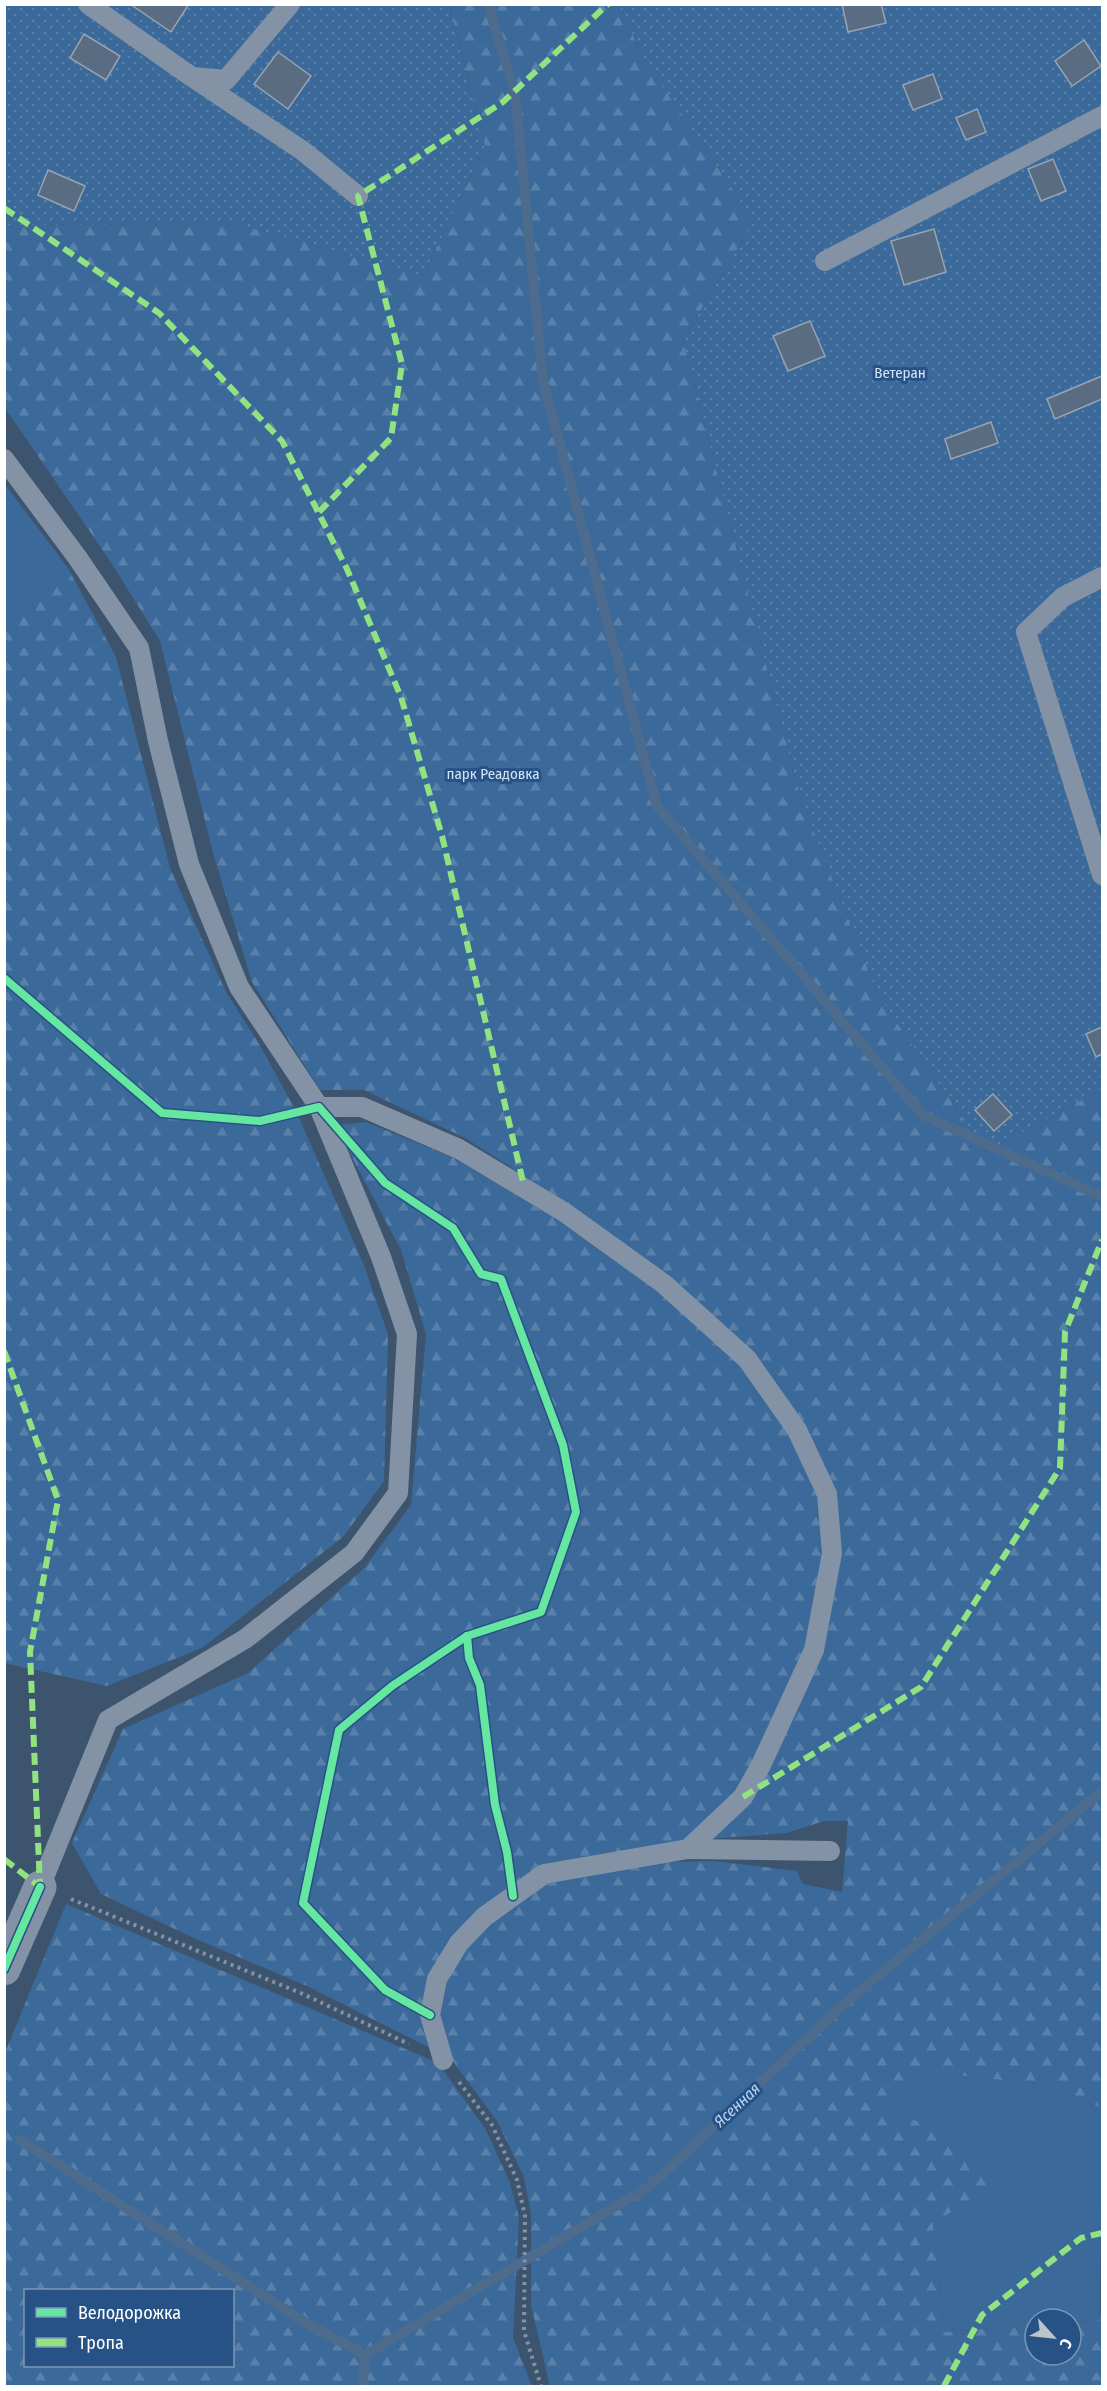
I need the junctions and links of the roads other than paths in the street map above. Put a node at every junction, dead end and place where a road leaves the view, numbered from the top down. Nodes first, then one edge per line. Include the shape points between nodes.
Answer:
1 (88, 4) edge
2 (290, 4) edge
3 (192, 77) junction
4 (1102, 116) edge
5 (358, 196) dead end
6 (825, 261) dead end
7 (4, 459) edge
8 (1102, 577) edge
9 (1102, 875) edge
10 (319, 1107) junction
11 (688, 1849) junction
12 (830, 1851) dead end
13 (40, 1887) joint
14 (4, 1969) edge
15 (443, 2060) road end

1 - 3 lane
2 - 3 lane via 226,80
3 - 5 lane via 303,151
4 - 6 lane
7 - 10 lane via 139,648 158,741 193,874 239,987
8 - 9 lane via 1063,597 1026,633
10 - 11 lane via 362,1107 459,1149 564,1212 664,1284 747,1359 797,1430 827,1494 832,1553 814,1650 743,1797
10 - 13 lane via 381,1257 407,1334 398,1493 354,1553 245,1639 108,1720
11 - 12 lane
11 - 15 lane via 544,1874 484,1917 459,1943 437,1979 430,2014
13 - 14 street

